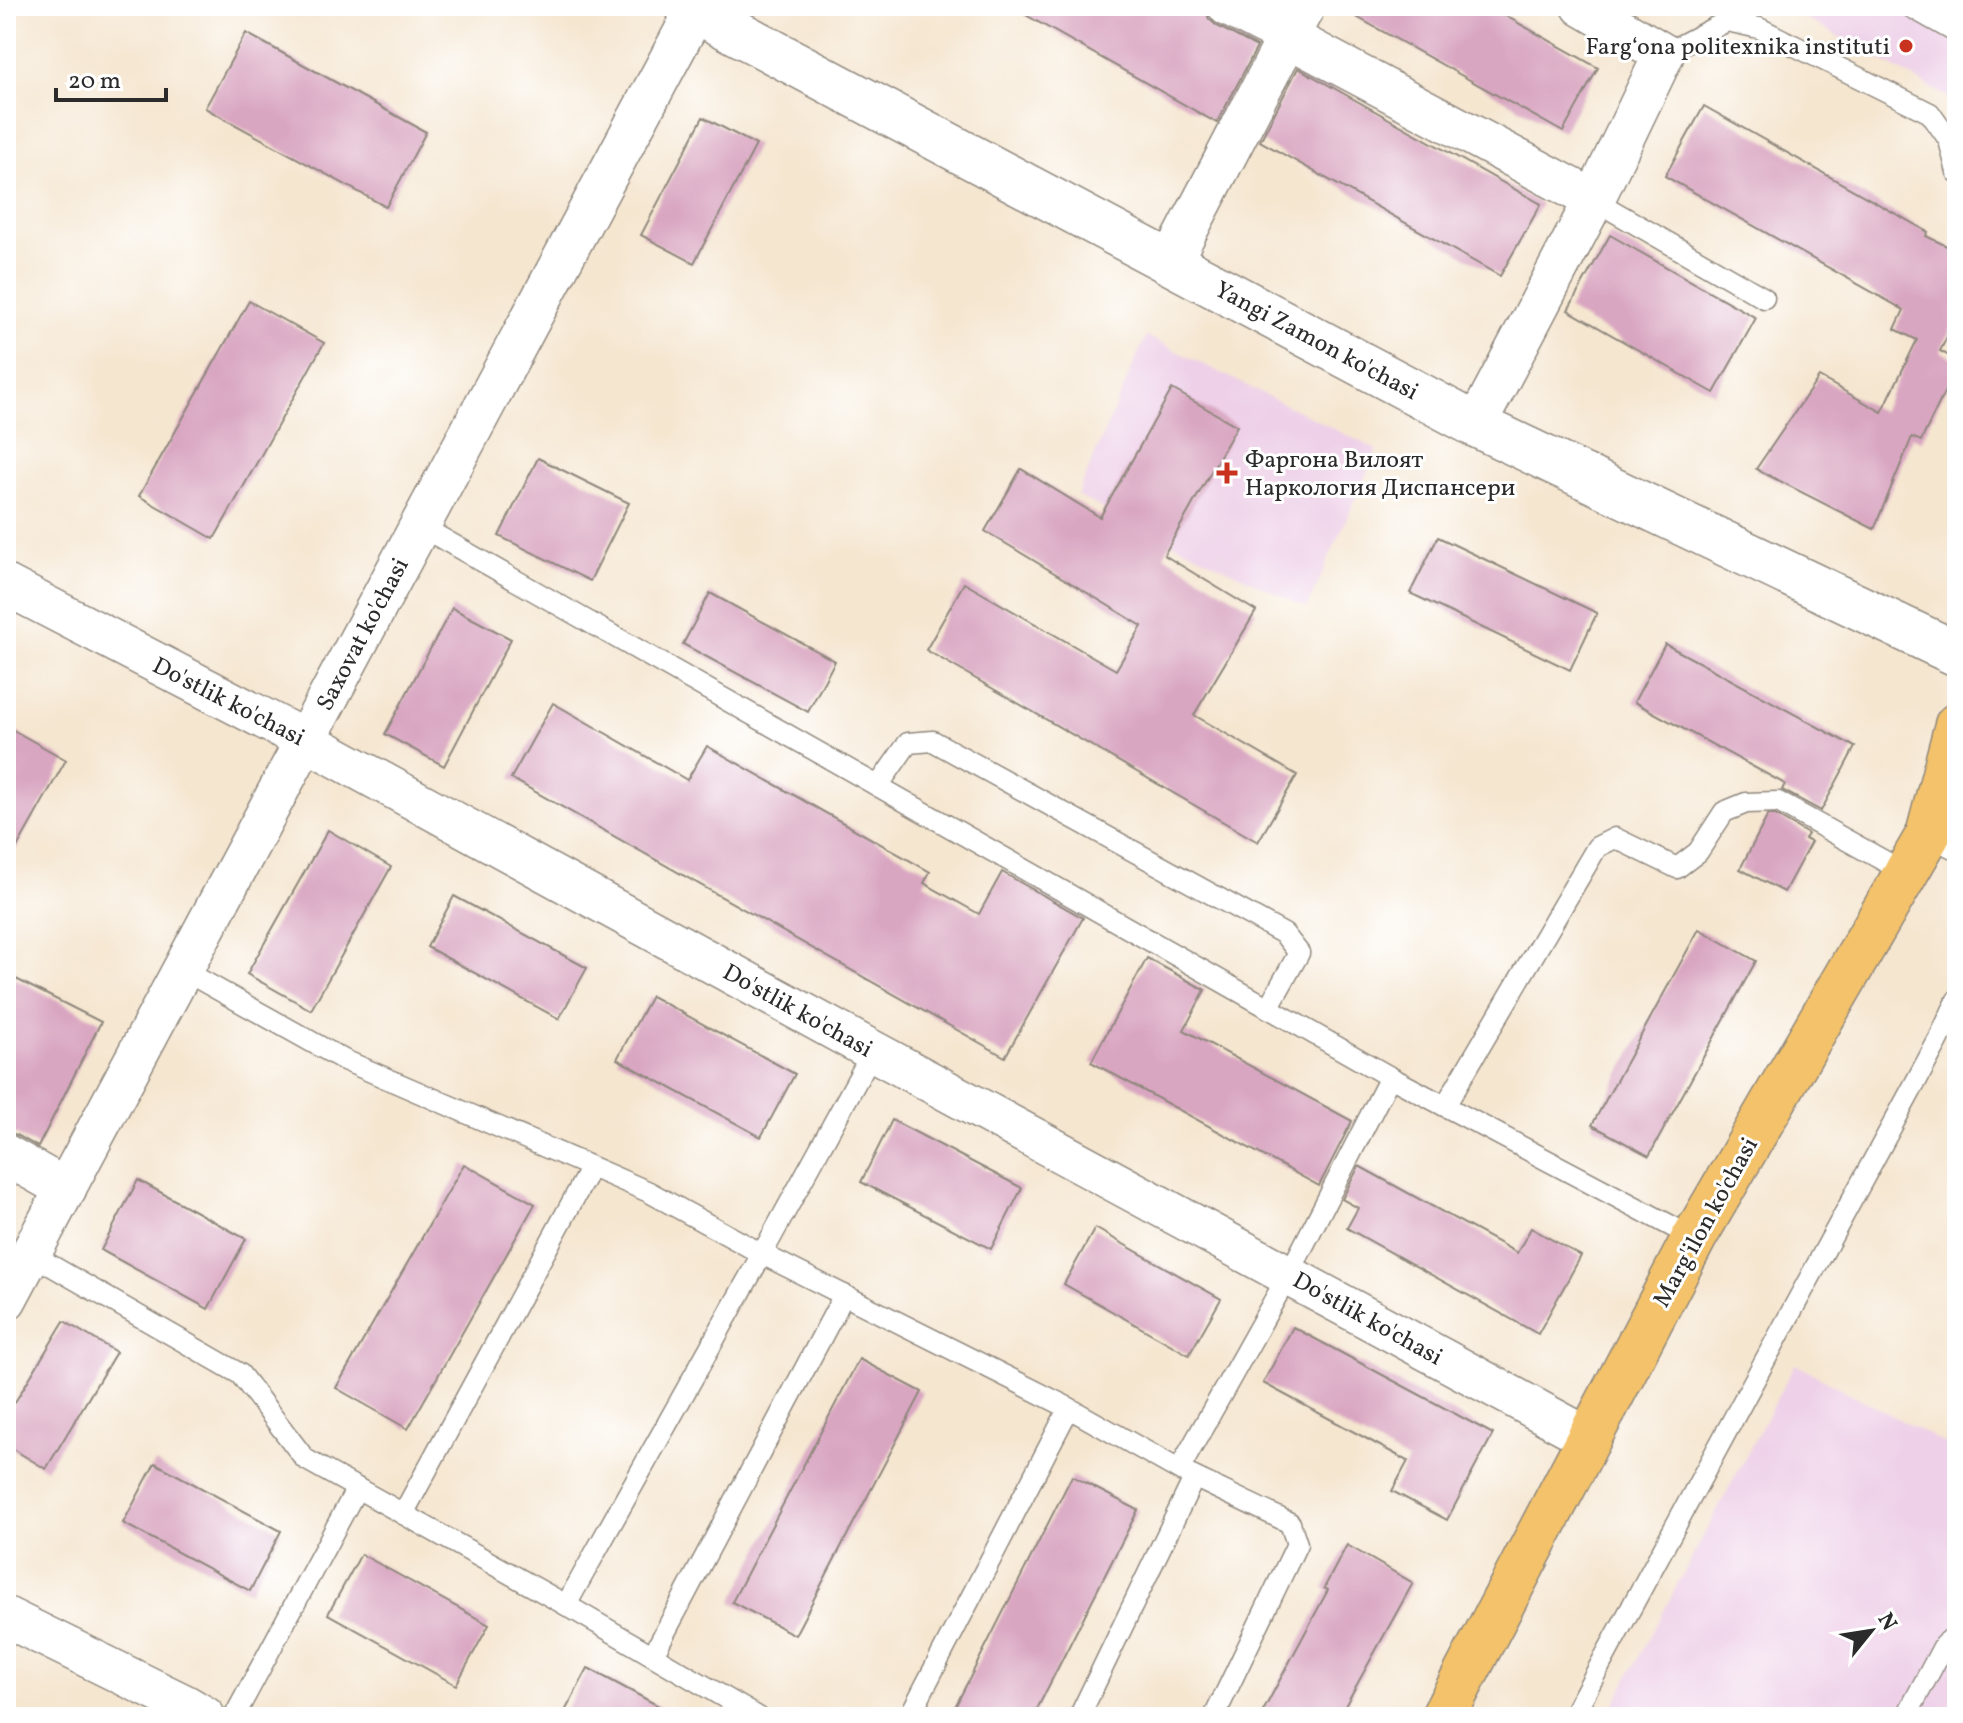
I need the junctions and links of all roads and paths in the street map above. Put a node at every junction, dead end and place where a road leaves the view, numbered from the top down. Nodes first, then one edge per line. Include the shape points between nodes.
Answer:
1 (1228, 6) edge
2 (1582, 6) edge
3 (1909, 6) edge
4 (693, 7) edge
5 (1297, 22) edge
6 (1957, 33) edge
7 (1664, 54) junction
8 (1953, 132) edge
9 (1957, 172) edge
10 (1594, 200) junction
11 (1171, 262) junction
12 (1764, 298) dead end
13 (1476, 425) junction
14 (420, 526) junction
15 (6, 585) edge
16 (1957, 654) edge
17 (1957, 725) edge
18 (305, 740) junction
19 (878, 786) junction
20 (1943, 843) edge
21 (1906, 873) junction
22 (183, 970) junction
23 (1957, 1000) edge
24 (1268, 1008) junction
25 (873, 1051) junction
26 (1390, 1077) junction
27 (1445, 1106) junction
28 (6, 1155) edge
29 (591, 1167) junction
30 (66, 1189) junction
31 (1694, 1238) junction
32 (31, 1254) junction
33 (762, 1254) junction
34 (1289, 1274) junction
35 (844, 1295) junction
36 (6, 1300) edge
37 (1069, 1408) junction
38 (1589, 1438) junction
39 (1186, 1474) junction
40 (357, 1488) junction
41 (403, 1514) junction
42 (566, 1605) junction
43 (6, 1617) edge
44 (1957, 1634) edge
45 (653, 1655) junction
46 (190, 1713) edge
47 (234, 1717) edge
48 (758, 1717) edge
49 (909, 1717) edge
50 (1079, 1717) edge
51 (1214, 1717) edge
52 (1443, 1717) edge
53 (1572, 1717) edge
54 (1906, 1717) edge

1 - 5 street
2 - 7 street
3 - 6 lane
4 - 11 street, Yangi Zamon ko'chasi
4 - 14 street, Saxovat ko'chasi
5 - 10 street
5 - 11 street
7 - 8 lane via 1727,21 1759,28 1930,113
7 - 10 street
8 - 9 lane
10 - 12 lane
10 - 13 street
11 - 13 street, Yangi Zamon ko'chasi
13 - 16 street, Yangi Zamon ko'chasi
14 - 18 street, Saxovat ko'chasi
14 - 19 lane
15 - 18 street, Do'stlik ko'chasi
17 - 20 main road, Marg'ilon ko'chasi
18 - 22 street, Saxovat ko'chasi
18 - 25 street, Do'stlik ko'chasi
19 - 24 lane
19 - 24 lane via 908,743 933,741 1284,934 1299,953
20 - 21 main road, Marg'ilon ko'chasi
21 - 27 lane via 1778,802 1746,803 1724,812 1698,852 1677,868 1615,838 1597,847
21 - 31 main road, Marg'ilon ko'chasi
22 - 29 lane via 344,1060
22 - 30 street, Saxovat ko'chasi
23 - 53 lane
24 - 26 lane
25 - 33 lane
25 - 34 street, Do'stlik ko'chasi
26 - 27 lane
26 - 34 lane
27 - 31 lane
28 - 30 street
29 - 33 lane via 649,1192
29 - 41 lane
30 - 32 street, Saxovat ko'chasi
31 - 38 main road, Marg'ilon ko'chasi
32 - 36 street, Saxovat ko'chasi
32 - 40 lane via 240,1374 305,1459
33 - 35 lane
33 - 42 lane
34 - 38 street, Do'stlik ko'chasi
34 - 39 lane
35 - 37 lane
35 - 45 lane
37 - 39 lane
37 - 49 lane
38 - 52 main road, Marg'ilon ko'chasi
39 - 50 lane
39 - 51 lane via 1290,1523 1297,1544
40 - 41 lane
40 - 47 lane
41 - 42 lane
42 - 45 lane
43 - 46 street
44 - 54 lane via 1944,1645
45 - 48 lane

